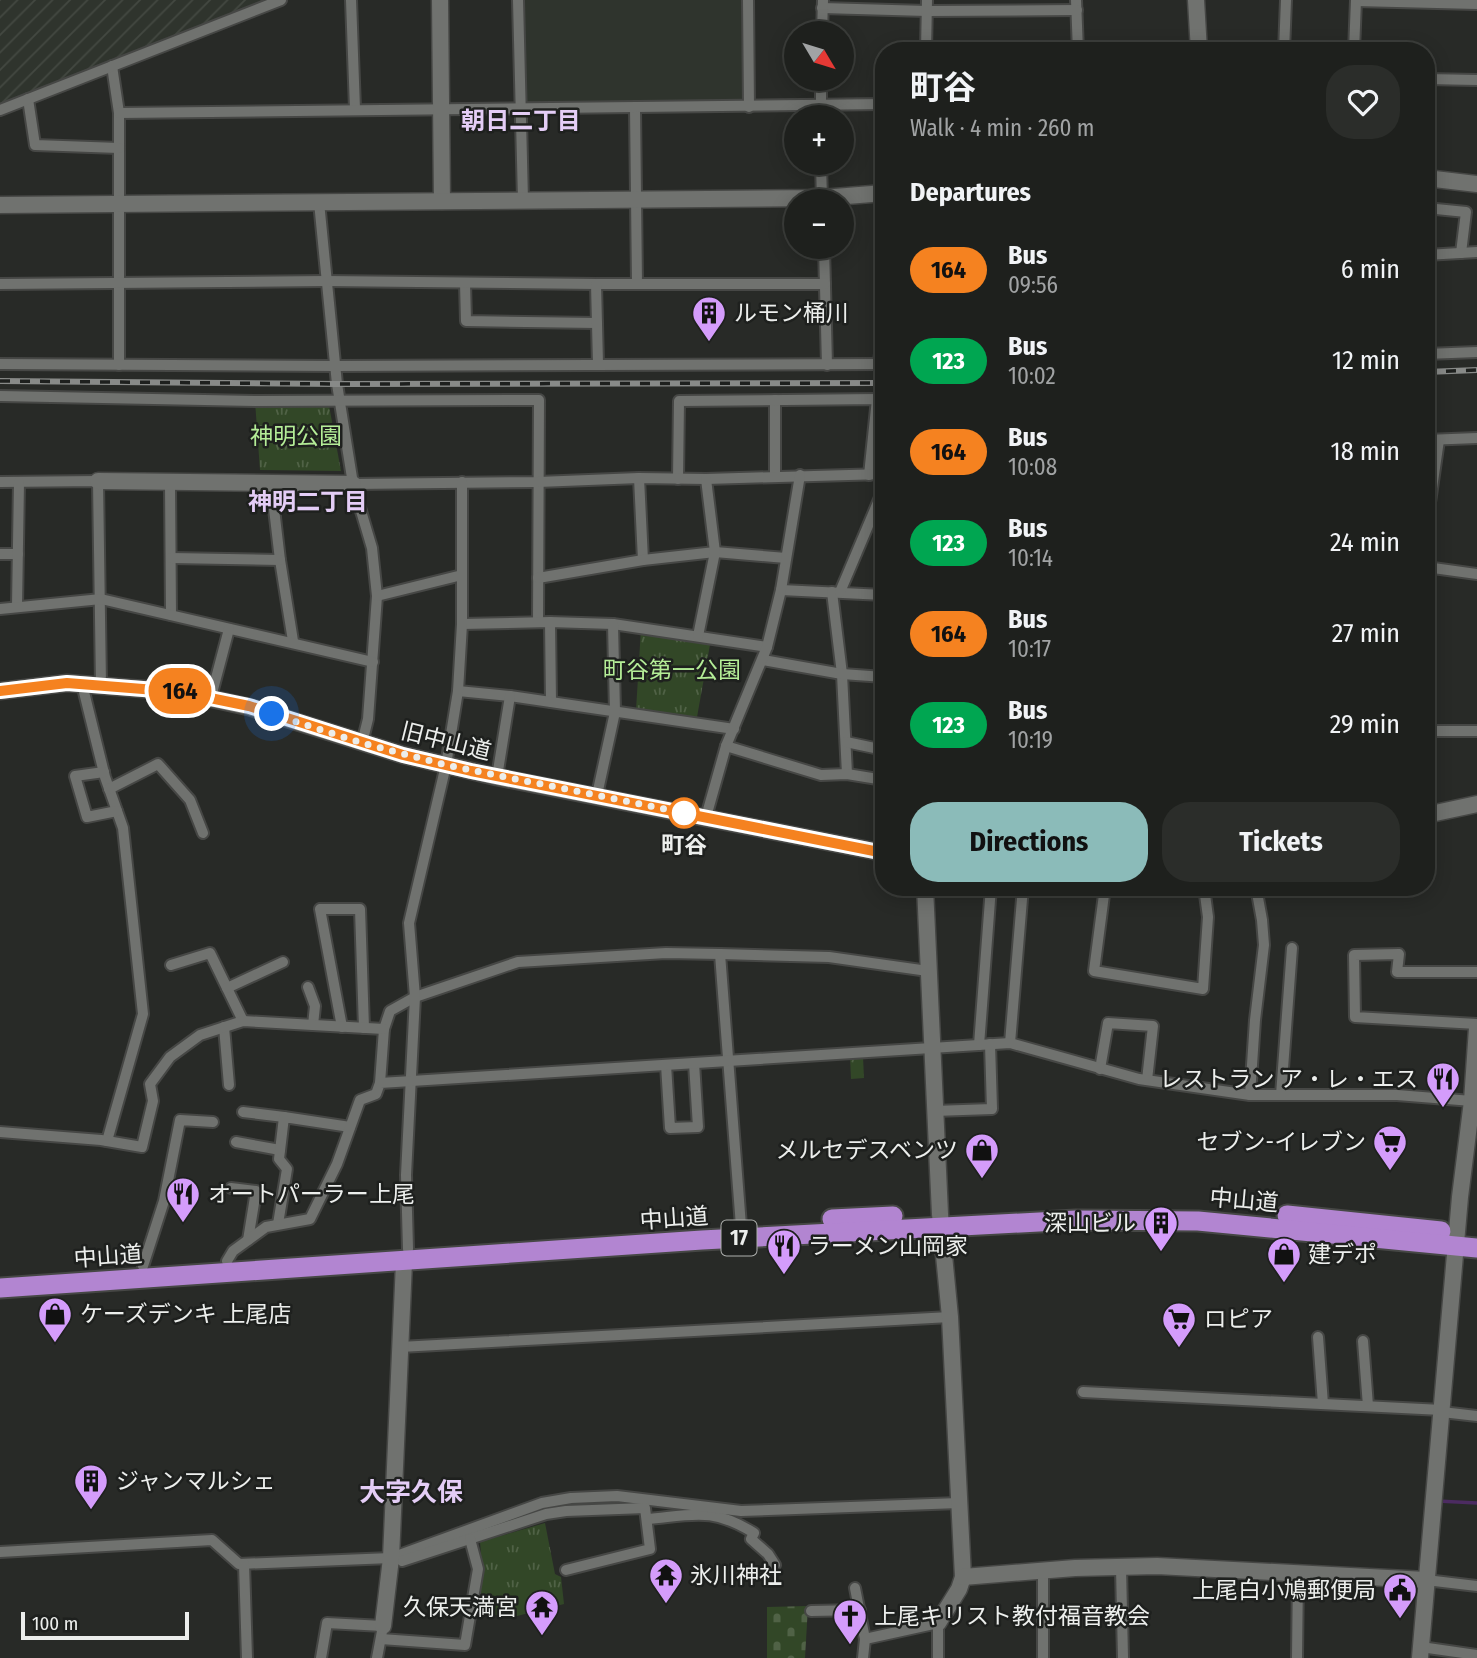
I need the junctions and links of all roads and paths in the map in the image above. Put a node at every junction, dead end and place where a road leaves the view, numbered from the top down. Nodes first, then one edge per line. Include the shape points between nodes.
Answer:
1 (281, 0) edge
2 (351, 0) edge
3 (440, 0) edge
4 (518, 0) edge
5 (748, 0) edge
6 (1196, 0) edge
7 (1286, 0) edge
8 (1356, 0) edge
9 (1437, 2) edge
10 (822, 4) edge
11 (1477, 4) edge
12 (927, 5) edge
13 (1077, 5) edge
14 (926, 42) edge
15 (1077, 42) edge
16 (1198, 42) edge
17 (1284, 42) edge
18 (1354, 42) edge
19 (112, 66) junction
20 (1435, 79) edge
21 (1477, 80) edge
22 (28, 99) junction
23 (875, 105) edge
24 (749, 107) junction
25 (854, 107) edge
26 (635, 108) junction
27 (355, 109) junction
28 (520, 109) junction
29 (784, 109) edge
30 (0, 110) edge
31 (443, 110) junction
32 (119, 113) junction
33 (119, 148) junction
34 (1435, 179) edge
35 (1477, 184) edge
36 (875, 194) edge
37 (854, 196) edge
38 (635, 199) junction
39 (784, 199) edge
40 (523, 200) junction
41 (442, 201) junction
42 (319, 202) junction
43 (120, 203) junction
44 (0, 205) edge
45 (1435, 209) edge
46 (1477, 252) edge
47 (1461, 253) junction
48 (1435, 254) edge
49 (824, 259) edge
50 (326, 281) junction
51 (120, 283) junction
52 (465, 283) junction
53 (0, 284) edge
54 (596, 284) junction
55 (637, 284) junction
56 (825, 284) junction
57 (597, 323) junction
58 (1477, 352) edge
59 (1435, 354) edge
60 (0, 364) edge
61 (598, 364) junction
62 (875, 364) edge
63 (119, 365) junction
64 (827, 365) junction
65 (335, 366) junction
66 (0, 396) edge
67 (875, 399) edge
68 (340, 400) junction
69 (775, 400) junction
70 (875, 418) edge
71 (1477, 439) edge
72 (1435, 440) edge
73 (1439, 440) junction
74 (1435, 462) edge
75 (800, 475) junction
76 (869, 475) junction
77 (875, 475) edge
78 (775, 476) junction
79 (639, 478) junction
80 (678, 479) junction
81 (706, 479) junction
82 (98, 481) junction
83 (0, 482) edge
84 (19, 482) junction
85 (271, 482) junction
86 (462, 482) junction
87 (538, 482) junction
88 (170, 483) junction
89 (354, 484) junction
90 (875, 508) edge
91 (715, 552) junction
92 (0, 554) edge
93 (18, 554) junction
94 (171, 558) junction
95 (786, 558) junction
96 (279, 559) junction
97 (643, 560) junction
98 (1435, 568) edge
99 (1477, 574) edge
100 (462, 575) junction
101 (538, 578) junction
102 (782, 590) junction
103 (836, 592) junction
104 (875, 594) edge
105 (377, 596) junction
106 (101, 599) junction
107 (18, 607) junction
108 (0, 609) edge
109 (171, 615) junction
110 (538, 622) junction
111 (550, 622) junction
112 (462, 624) junction
113 (613, 624) junction
114 (229, 629) junction
115 (698, 636) junction
116 (293, 641) junction
117 (767, 647) junction
118 (763, 660) junction
119 (373, 662) junction
120 (842, 674) junction
121 (875, 676) edge
122 (82, 684) junction
123 (101, 685) junction
124 (0, 691) edge
125 (458, 691) junction
126 (510, 696) junction
127 (211, 697) junction
128 (551, 702) junction
129 (615, 712) junction
130 (734, 729) junction
131 (1435, 731) edge
132 (1477, 731) edge
133 (846, 742) junction
134 (362, 743) junction
135 (726, 746) junction
136 (875, 748) edge
137 (446, 765) junction
138 (104, 772) junction
139 (848, 774) junction
140 (497, 777) junction
141 (875, 778) edge
142 (109, 789) junction
143 (597, 796) junction
144 (1477, 804) edge
145 (117, 811) junction
146 (1435, 813) edge
147 (706, 817) junction
148 (203, 833) dead end
149 (875, 851) edge
150 (925, 896) edge
151 (991, 896) edge
152 (1022, 896) edge
153 (1104, 896) edge
154 (1205, 896) edge
155 (1258, 896) edge
156 (1292, 948) dead end
157 (720, 954) junction
158 (283, 962) dead end
159 (172, 965) dead end
160 (928, 971) junction
161 (1477, 972) edge
162 (227, 988) junction
163 (308, 988) dead end
164 (415, 997) junction
165 (243, 1021) junction
166 (313, 1025) junction
167 (1477, 1026) edge
168 (224, 1027) junction
169 (342, 1027) junction
170 (364, 1028) junction
171 (384, 1029) junction
172 (1010, 1043) junction
173 (985, 1044) junction
174 (930, 1047) junction
175 (729, 1060) junction
176 (694, 1063) junction
177 (1476, 1063) edge
178 (666, 1065) junction
179 (1100, 1069) junction
180 (411, 1080) junction
181 (1147, 1080) junction
182 (380, 1083) junction
183 (229, 1085) dead end
184 (1250, 1094) junction
185 (1281, 1094) junction
186 (1472, 1101) junction
187 (934, 1111) junction
188 (243, 1112) dead end
189 (284, 1117) junction
190 (213, 1122) dead end
191 (350, 1127) junction
192 (0, 1132) edge
193 (107, 1141) junction
194 (236, 1142) dead end
195 (280, 1150) junction
196 (232, 1188) dead end
197 (941, 1220) junction
198 (278, 1224) junction
199 (741, 1226) junction
200 (1464, 1238) edge
201 (248, 1240) junction
202 (1477, 1248) edge
203 (406, 1256) junction
204 (227, 1261) junction
205 (143, 1266) junction
206 (0, 1275) edge
207 (0, 1288) edge
208 (950, 1317) junction
209 (1318, 1337) dead end
210 (1363, 1341) dead end
211 (400, 1347) junction
212 (1083, 1392) dead end
213 (1323, 1404) junction
214 (1368, 1406) junction
215 (1442, 1411) junction
216 (1477, 1416) edge
217 (959, 1503) junction
218 (648, 1509) junction
219 (470, 1539) junction
220 (0, 1552) edge
221 (390, 1562) junction
222 (244, 1564) junction
223 (775, 1565) dead end
224 (1121, 1567) junction
225 (566, 1570) dead end
226 (1043, 1571) junction
227 (1298, 1573) junction
228 (963, 1577) junction
229 (1426, 1580) junction
230 (1477, 1586) edge
231 (855, 1588) dead end
232 (860, 1610) junction
233 (811, 1611) dead end
234 (938, 1623) junction
235 (382, 1632) junction
236 (865, 1639) junction
237 (1420, 1652) edge
238 (1477, 1655) edge
239 (247, 1658) edge
240 (321, 1658) edge
241 (377, 1658) edge
242 (863, 1658) edge
243 (938, 1658) edge
244 (1043, 1658) edge
245 (1123, 1658) edge
246 (1297, 1658) edge

1 - 19 street
2 - 27 street
3 - 31 street
4 - 28 street
5 - 24 street
6 - 16 street
7 - 17 street
8 - 9 street
8 - 18 street
9 - 11 street
10 - 12 street
12 - 13 street
12 - 14 street
13 - 15 street
19 - 22 street
19 - 32 street
20 - 21 street
22 - 30 street
22 - 33 street via 35,145
23 - 25 street
24 - 26 street
24 - 29 street
26 - 28 street
26 - 38 street
27 - 31 street
27 - 32 street
28 - 31 street
28 - 40 street
31 - 41 street
32 - 33 street
33 - 43 street
34 - 35 street
36 - 37 street
38 - 39 street
38 - 40 street
38 - 55 street
40 - 41 street
41 - 42 street
42 - 43 street
42 - 50 street
43 - 44 street
43 - 51 street
45 - 47 street via 1466,212
46 - 47 street
47 - 48 street
49 - 56 street
50 - 51 street
50 - 52 street
50 - 65 street
51 - 53 street
51 - 63 street
52 - 54 street
52 - 57 street via 466,321
54 - 55 street
54 - 57 street
55 - 56 street
56 - 64 street
57 - 61 street
58 - 59 street
60 - 63 street
61 - 64 street
61 - 65 street
62 - 64 street
63 - 65 street
65 - 68 street
66 - 68 street
67 - 69 street
68 - 87 street via 539,401
68 - 89 street
69 - 78 street
69 - 80 street via 679,401
70 - 76 street
71 - 73 street
72 - 73 street
73 - 74 street
75 - 76 street
75 - 78 street
75 - 95 street
76 - 77 street
78 - 81 street
79 - 80 street
79 - 87 street
79 - 97 street
80 - 81 street
81 - 91 street
82 - 84 street
82 - 88 street
82 - 106 street
83 - 84 street
84 - 93 street
85 - 88 street
85 - 89 street
85 - 96 street
86 - 87 street
86 - 89 street
86 - 100 street
87 - 101 street
88 - 94 street
89 - 105 street via 372,548
90 - 103 street
91 - 95 street
91 - 97 street
91 - 115 street
92 - 93 street
93 - 107 street
94 - 96 street
94 - 109 street
95 - 102 street
96 - 116 street
97 - 101 street
98 - 99 street
100 - 105 street
100 - 112 street
101 - 110 street
102 - 103 street
102 - 117 street
103 - 104 street
103 - 120 street
105 - 119 street
106 - 107 street
106 - 109 street
106 - 123 street
107 - 108 street
109 - 114 street
110 - 111 street
110 - 112 street
111 - 113 street
111 - 128 street
112 - 125 street
113 - 115 street
113 - 129 street
114 - 116 street
114 - 127 street
115 - 117 street
116 - 119 street
117 - 118 street
118 - 120 street
118 - 130 street
119 - 134 street
120 - 121 street
120 - 133 street
122 - 123 street, 旧中山道
122 - 124 street, 旧中山道
122 - 138 street
123 - 127 street, 旧中山道
125 - 126 street
125 - 137 street
126 - 128 street
126 - 140 street
127 - 134 street, 旧中山道
128 - 129 street
129 - 130 street
129 - 143 street
130 - 135 street
131 - 132 street
133 - 136 street
133 - 139 street
134 - 137 street, 旧中山道
135 - 139 street via 821,775
135 - 147 street
137 - 140 street, 旧中山道
137 - 164 street via 409,923
138 - 142 street
138 - 145 street via 75,776 86,817
139 - 141 street
140 - 143 street, 旧中山道
142 - 145 street
142 - 148 street via 158,764 190,800
143 - 147 street, 旧中山道
144 - 146 street
145 - 193 street via 143,1014
147 - 149 street, 旧中山道
150 - 160 street
151 - 173 street
152 - 172 street
153 - 154 street via 1094,971 1203,989
155 - 184 street via 1264,945
156 - 185 street
157 - 160 street via 829,957
157 - 164 street via 518,962
157 - 175 street
158 - 162 street
159 - 162 street via 210,953
160 - 174 street
161 - 167 street via 1397,972 1399,954 1354,954 1355,1017
162 - 165 street
163 - 166 street via 315,1006
164 - 171 street via 390,1011
164 - 180 street
165 - 166 street
165 - 168 street
166 - 169 street
167 - 177 street
168 - 183 street
168 - 193 street via 200,1035 170,1057 150,1084 153,1101 142,1147
169 - 170 street
169 - 170 street via 320,909 360,909
170 - 171 street
171 - 182 street
172 - 173 street
172 - 179 street
173 - 174 street
173 - 187 street via 992,1109
174 - 175 street
174 - 187 street
175 - 176 street
175 - 199 street
176 - 178 street
176 - 178 street via 698,1128 670,1128
177 - 186 street
178 - 180 street
179 - 181 street
179 - 181 street via 1108,1023 1153,1026
180 - 182 street
180 - 203 street
181 - 184 street
182 - 191 street via 376,1094 360,1100
184 - 185 street
185 - 186 street
186 - 200 street via 1460,1198
187 - 197 street
188 - 189 street
189 - 191 street
189 - 195 street
190 - 205 street via 180,1120 164,1200
191 - 198 street via 310,1219
192 - 193 street
194 - 195 street
195 - 198 street via 279,1158 287,1169
196 - 201 street via 256,1191
197 - 199 highway, 中山道 / 17
197 - 200 highway, 中山道 / 17 via 1075,1207 1166,1208 1254,1212
197 - 203 highway, 中山道 / 17
197 - 208 street
198 - 201 street
199 - 203 highway, 中山道 / 17
200 - 202 highway, 中山道 / 17
200 - 215 street
201 - 204 street
203 - 204 highway, 中山道 / 17
203 - 207 highway, 中山道 / 17
203 - 211 street
204 - 205 highway, 中山道 / 17
205 - 206 highway, 中山道 / 17
208 - 211 street
208 - 217 street
209 - 213 street
210 - 214 street
211 - 221 street
212 - 213 street
213 - 214 street
214 - 215 street
215 - 216 street
215 - 229 street
217 - 218 street via 741,1511
217 - 228 street
218 - 219 street via 546,1514
218 - 221 street via 617,1496 542,1503
218 - 223 street via 725,1517 754,1533 751,1539
218 - 225 street via 650,1549
219 - 221 street
219 - 235 street via 478,1569 465,1646
220 - 222 street via 212,1540
221 - 222 street
221 - 235 street
222 - 239 street
224 - 226 street
224 - 227 street
224 - 245 street
226 - 228 street
226 - 244 street
227 - 229 street
227 - 246 street
228 - 234 street
229 - 230 street
229 - 237 street
231 - 232 street
232 - 233 street
232 - 236 street
234 - 236 street
234 - 243 street
235 - 240 street via 327,1623
235 - 241 street
236 - 242 street
237 - 238 street

